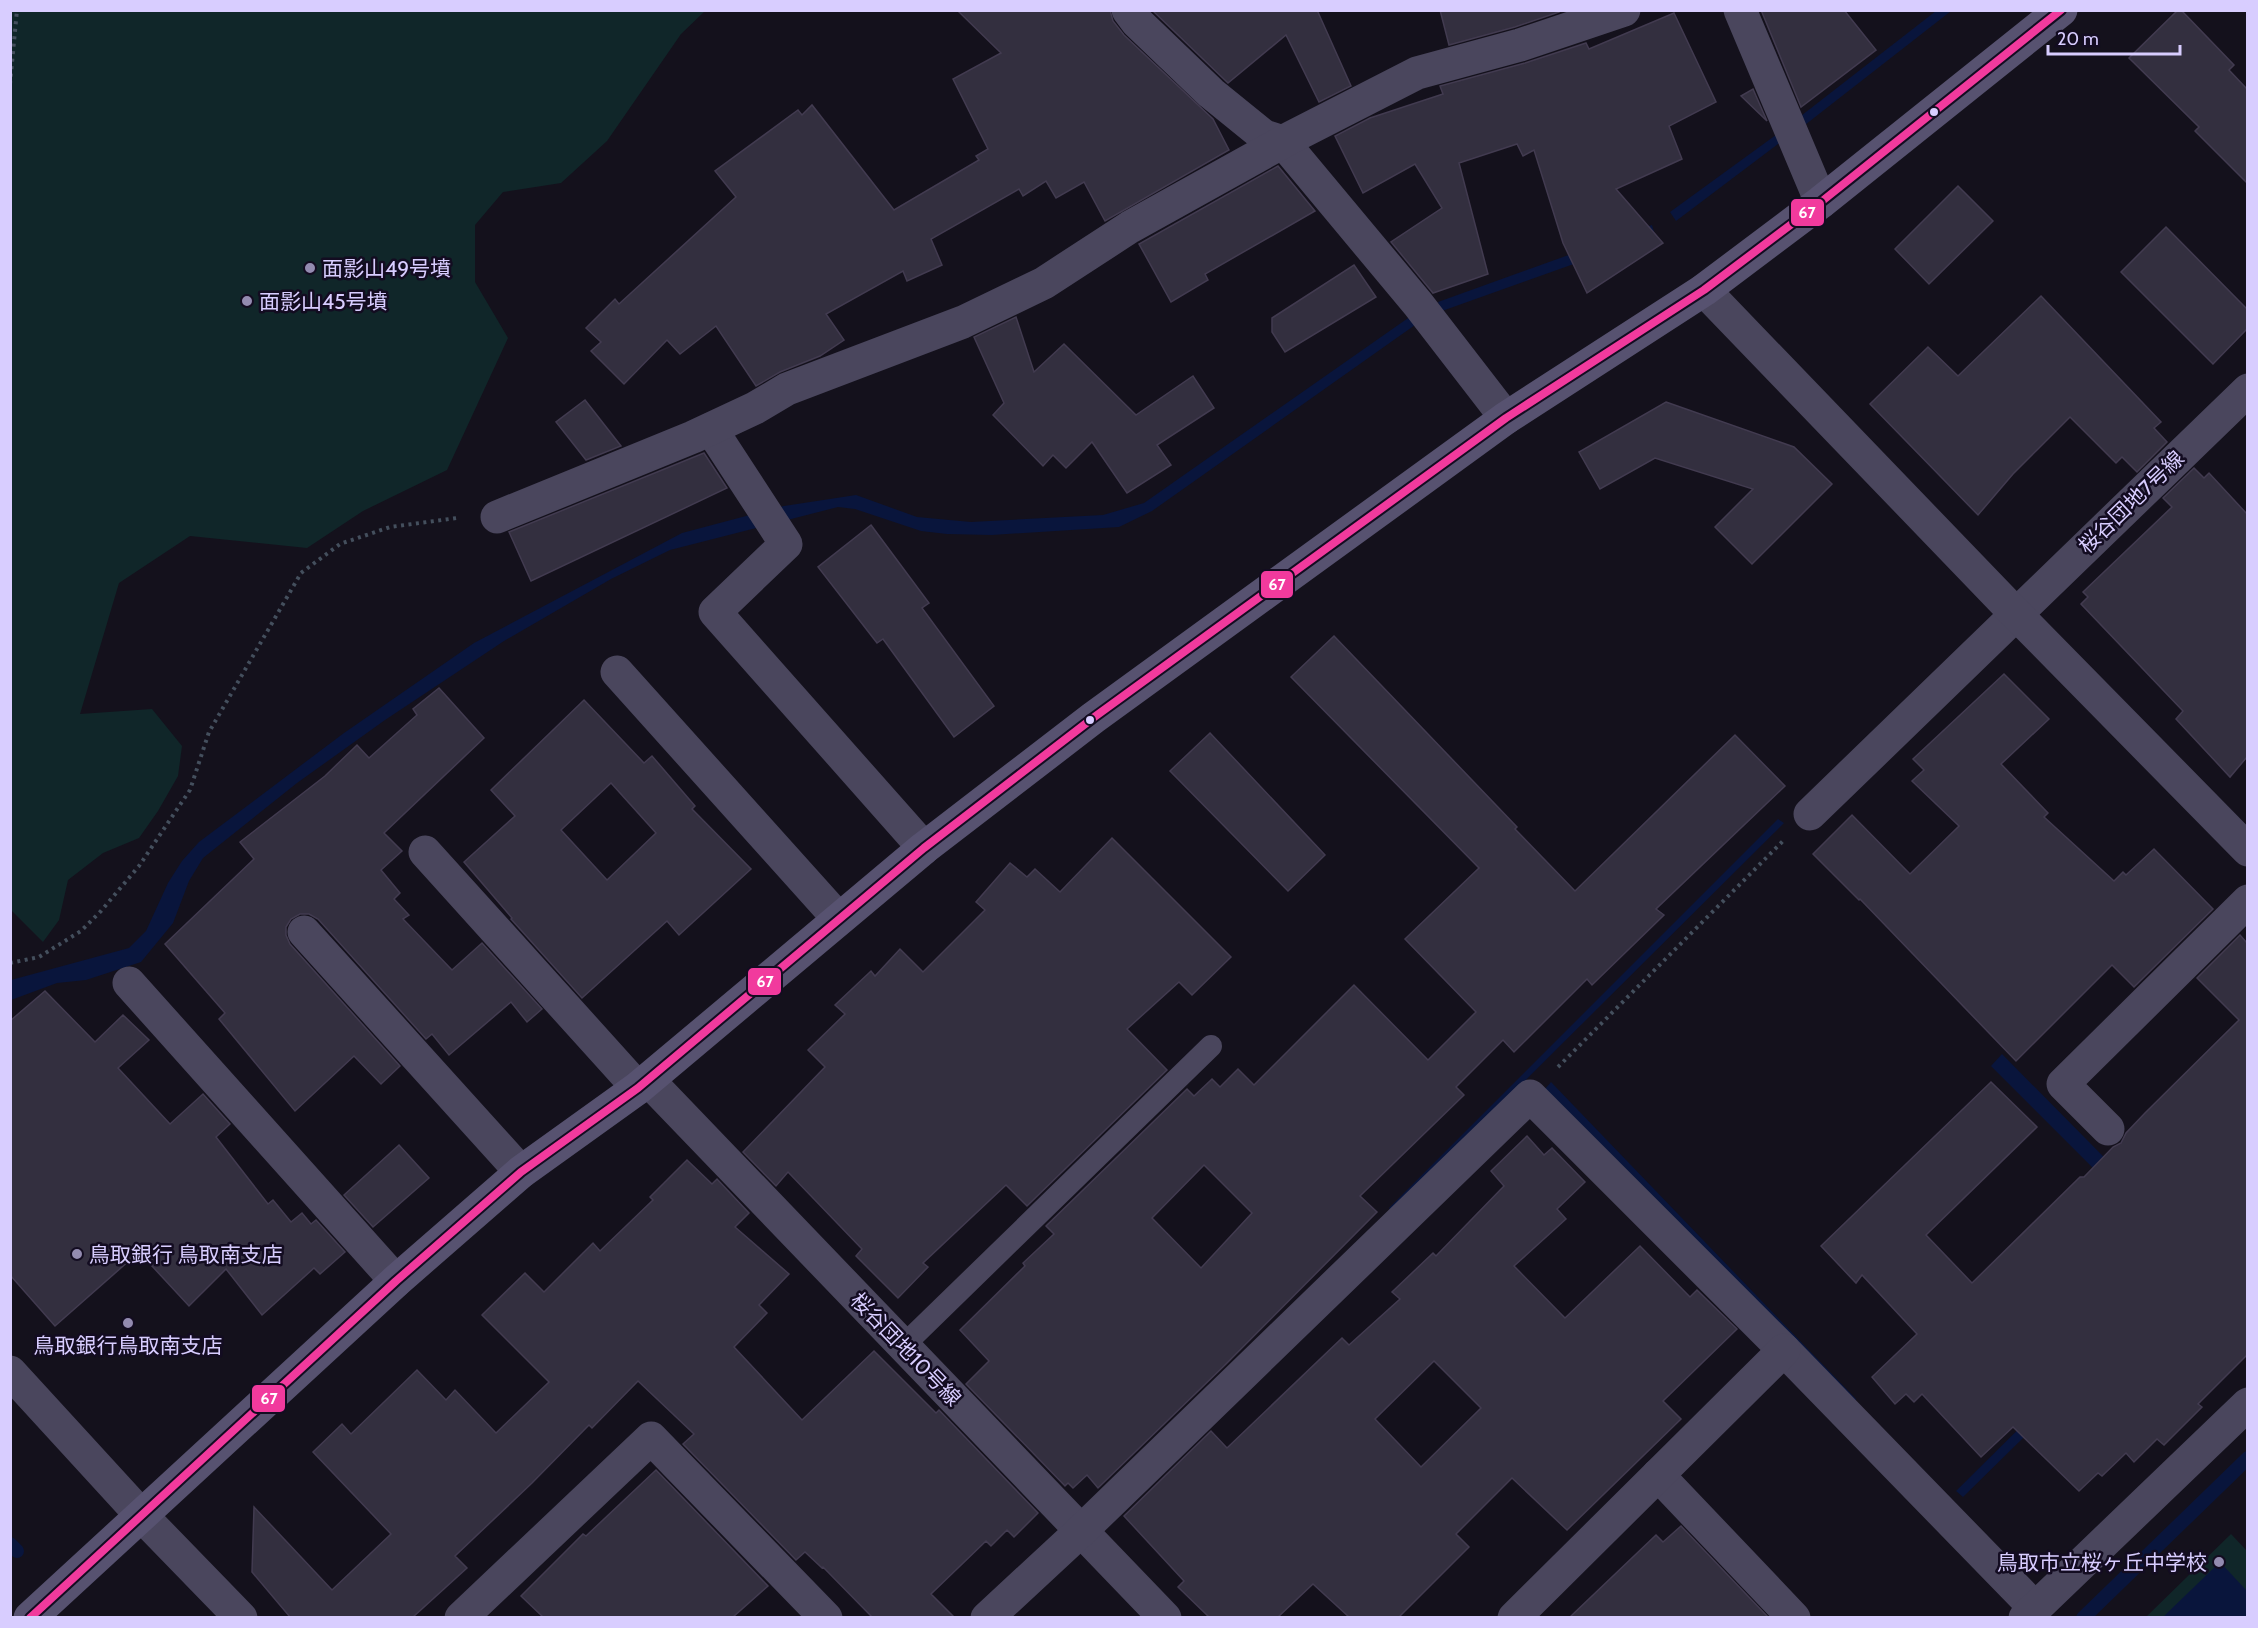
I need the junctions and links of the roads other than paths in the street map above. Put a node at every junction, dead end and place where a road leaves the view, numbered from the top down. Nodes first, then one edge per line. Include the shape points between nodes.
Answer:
1 (1128, 10) edge
2 (1624, 10) edge
3 (1740, 10) edge
4 (2061, 10) edge
5 (1283, 142) junction
6 (1821, 202) junction
7 (1704, 290) junction
8 (2247, 390) edge
9 (1506, 418) junction
10 (711, 429) junction
11 (497, 517) road end
12 (2015, 614) junction
13 (617, 672) dead end
14 (1810, 814) road end
15 (924, 848) junction
16 (2247, 850) edge
17 (425, 852) dead end
18 (2247, 901) edge
19 (838, 918) junction
20 (304, 932) dead end
21 (129, 983) dead end
22 (1211, 1046) dead end
23 (643, 1084) junction
24 (2108, 1129) dead end
25 (521, 1172) junction
26 (396, 1281) junction
27 (903, 1346) junction
28 (1784, 1350) junction
29 (10, 1372) edge
30 (2247, 1404) edge
31 (1658, 1475) junction
32 (141, 1515) junction
33 (1082, 1531) junction
34 (2030, 1613) edge
35 (814, 1614) edge
36 (30, 1617) edge
37 (241, 1617) edge
38 (461, 1617) edge
39 (987, 1617) edge
40 (1165, 1617) edge
41 (1514, 1617) edge
42 (1794, 1617) edge

1 - 5 street via 1211,93 1264,136
2 - 5 street via 1520,45 1417,73
3 - 6 street
4 - 6 main road
5 - 9 street via 1418,304
5 - 10 street via 1130,227 1044,283 963,322 787,389
6 - 7 main road
7 - 9 main road
7 - 12 street
8 - 12 street, 桜谷団地7号線
9 - 15 main road via 1093,718
10 - 11 street
10 - 15 street via 786,544 715,612
12 - 14 street, 桜谷団地7号線
12 - 16 street
13 - 19 street
15 - 19 main road
17 - 23 street, 桜谷団地10号線
18 - 24 street via 2063,1084
19 - 23 main road
20 - 25 street
21 - 26 street
22 - 27 lane
23 - 25 main road
23 - 27 street, 桜谷団地10号線
25 - 26 main road
26 - 32 main road
27 - 33 street, 桜谷団地10号線
28 - 31 street
28 - 33 street via 1530,1096
28 - 34 street
29 - 32 street
30 - 34 street
31 - 41 street
31 - 42 street
32 - 36 main road
32 - 37 street
33 - 39 street
33 - 40 street, 桜谷団地10号線
35 - 38 street via 651,1438

